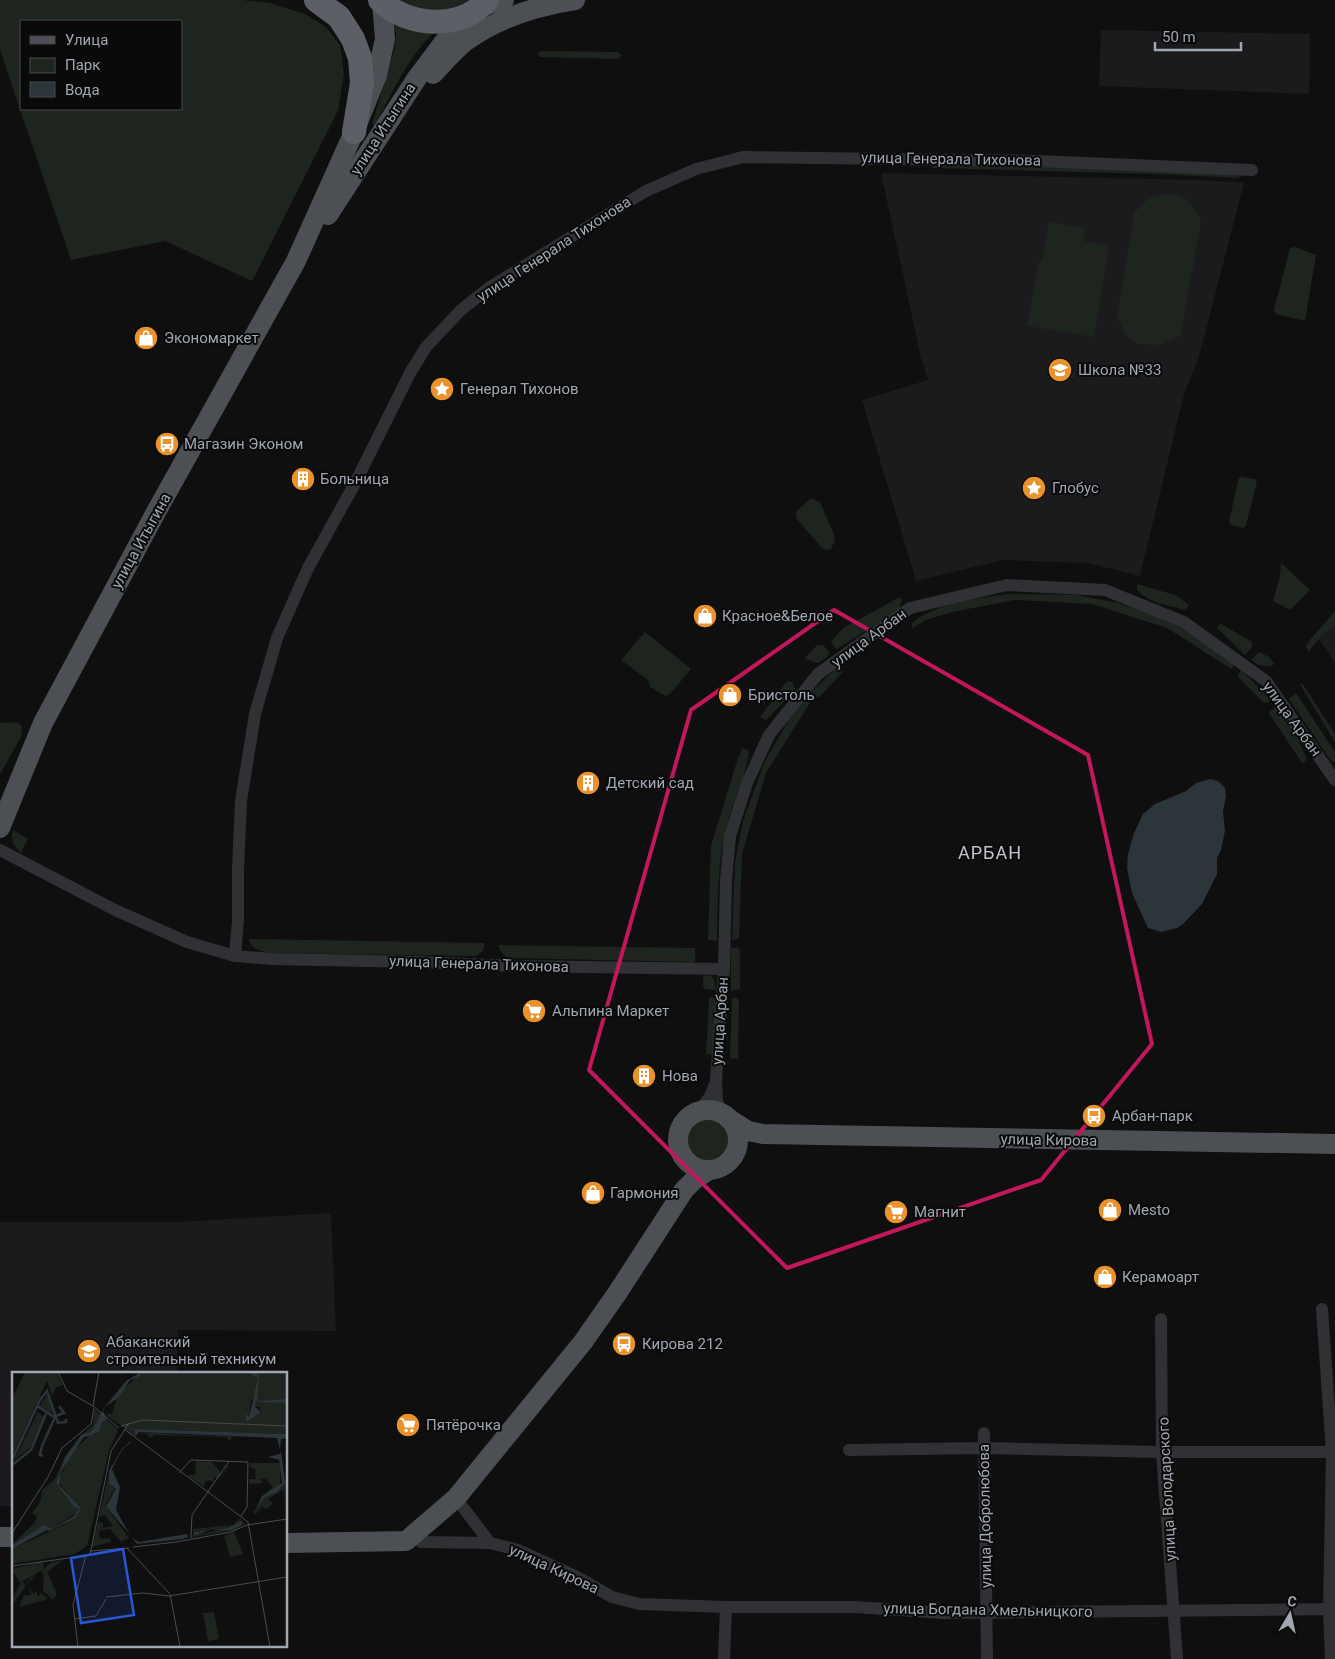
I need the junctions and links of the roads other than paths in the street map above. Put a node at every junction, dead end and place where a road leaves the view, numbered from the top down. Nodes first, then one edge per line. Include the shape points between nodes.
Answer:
1 (316, 0) edge
2 (575, 0) edge
3 (378, 1) edge
4 (491, 2) edge
5 (354, 132) junction
6 (377, 138) junction
7 (1252, 170) dead end
8 (296, 261) junction
9 (1335, 780) edge
10 (0, 828) edge
11 (0, 850) edge
12 (235, 956) junction
13 (724, 969) junction
14 (716, 1081) junction
15 (699, 1111) junction
16 (725, 1116) junction
17 (762, 1134) junction
18 (1335, 1144) edge
19 (737, 1148) junction
20 (684, 1159) junction
21 (709, 1170) junction
22 (684, 1190) junction
23 (1322, 1309) dead end
24 (1161, 1319) dead end
25 (984, 1433) dead end
26 (984, 1448) junction
27 (848, 1450) dead end
28 (1162, 1452) junction
29 (1334, 1452) edge
30 (456, 1498) junction
31 (413, 1542) junction
32 (288, 1543) edge
33 (490, 1543) junction
34 (612, 1597) joint
35 (726, 1607) junction
36 (1332, 1610) edge
37 (1175, 1611) junction
38 (986, 1612) junction
39 (724, 1659) edge
40 (988, 1659) edge
41 (1177, 1659) edge
42 (1331, 1659) edge

1 - 5 highway via 339,17 354,39 360,58 362,83
2 - 6 main road via 516,15 464,42
3 - 4 highway via 411,19 428,22 462,17
3 - 5 main road, улица Итыгина via 385,39 377,75
4 - 6 main road, улица Итыгина via 444,42
5 - 8 main road, улица Итыгина
6 - 8 main road, улица Итыгина
7 - 12 street, улица Генерала Тихонова via 1037,161 743,157 696,169 646,191 490,286 426,347 415,364 308,568 277,638 255,714 241,801
8 - 10 main road, улица Итыгина via 156,512 44,723
9 - 13 street, улица Арбан via 1266,681 1184,622 1104,590 1006,585 910,608 818,674 769,735 747,784 730,836
11 - 12 street, улица Генерала Тихонова via 124,914 187,942
12 - 13 street, улица Генерала Тихонова via 513,966
13 - 14 street, улица Арбан
14 - 15 street
14 - 16 street via 717,1100
15 - 16 main road via 709,1110
15 - 20 main road via 687,1119 678,1135
16 - 17 main road via 748,1130
16 - 19 main road via 736,1129
17 - 18 main road, улица Кирова
17 - 19 main road
19 - 21 main road via 726,1164
20 - 21 main road via 698,1169
20 - 22 main road
21 - 22 main road
22 - 30 main road via 583,1342
23 - 29 street
24 - 28 street, улица Володарского
25 - 26 street, улица Добролюбова
26 - 27 street
26 - 28 street
26 - 38 street, улица Добролюбова
28 - 29 street
28 - 37 street, улица Володарского
29 - 36 street
30 - 31 main road
30 - 33 street, улица Кирова
31 - 32 main road
31 - 33 street
33 - 34 street, улица Кирова via 518,1550
34 - 35 street, улица Богдана Хмельницкого via 639,1604
35 - 38 street, улица Богдана Хмельницкого
35 - 39 street
36 - 37 street, улица Богдана Хмельницкого
36 - 42 street
37 - 38 street, улица Богдана Хмельницкого
37 - 41 street, улица Володарского
38 - 40 street, улица Добролюбова

